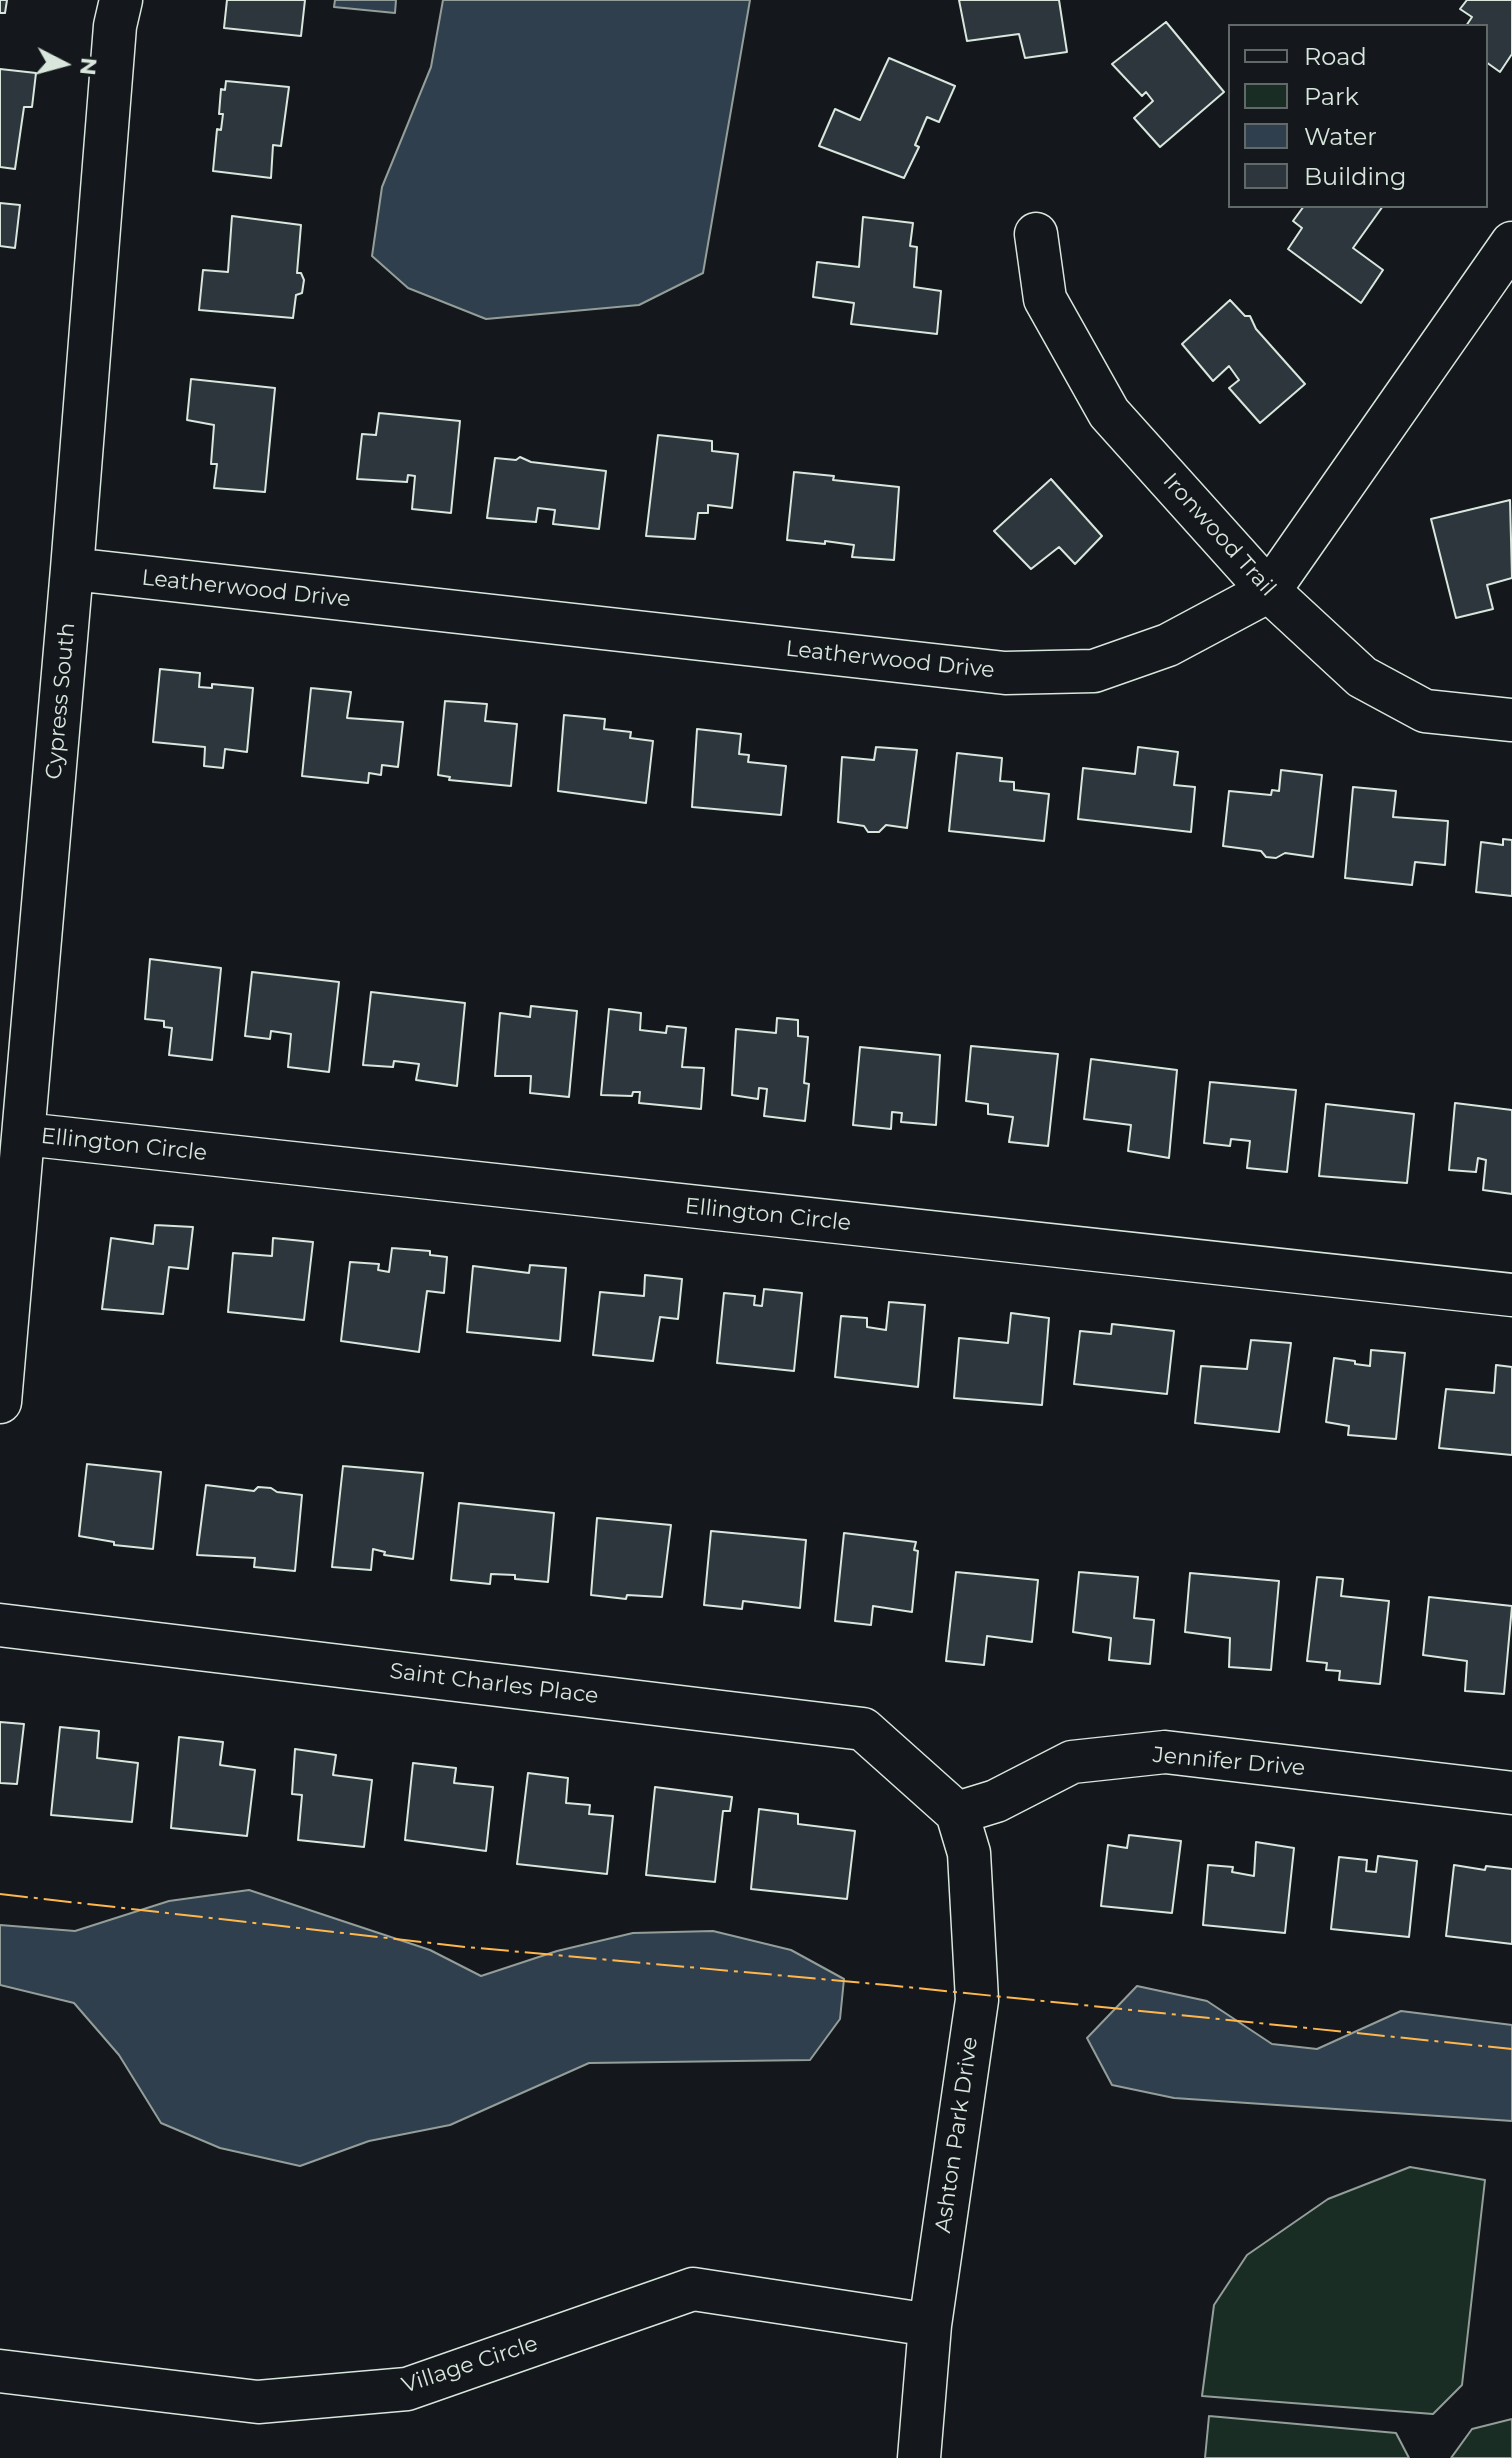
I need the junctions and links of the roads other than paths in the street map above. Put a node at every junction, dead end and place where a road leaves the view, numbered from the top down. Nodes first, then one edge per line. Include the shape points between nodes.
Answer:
1 (121, 0) edge
2 (1036, 234) dead end
3 (1512, 243) edge
4 (72, 569) junction
5 (1269, 591) junction
6 (1512, 720) edge
7 (24, 1134) junction
8 (1512, 1295) edge
9 (0, 1402) edge
10 (0, 1625) edge
11 (1512, 1793) edge
12 (957, 1813) junction
13 (930, 2325) junction
14 (0, 2371) edge
15 (919, 2458) edge

1 - 4 street, Cypress South
2 - 5 street, Ironwood Trail via 1045,299 1109,413
3 - 5 street, Leatherwood Drive
4 - 5 street, Leatherwood Drive via 1005,673 1094,671 1168,645
4 - 7 street, Cypress South
5 - 6 street, Ironwood Trail via 1362,677 1425,711
7 - 8 street, Ellington Circle
7 - 9 street, Cypress South
10 - 12 street, Saint Charles Place via 863,1729
11 - 12 street, Jennifer Drive via 1165,1752 1072,1762 996,1801
12 - 13 street, Ashton Park Drive via 969,1853 977,2000
13 - 14 street, Village Circle via 693,2289 407,2389 258,2402
13 - 15 street, Ashton Park Drive

